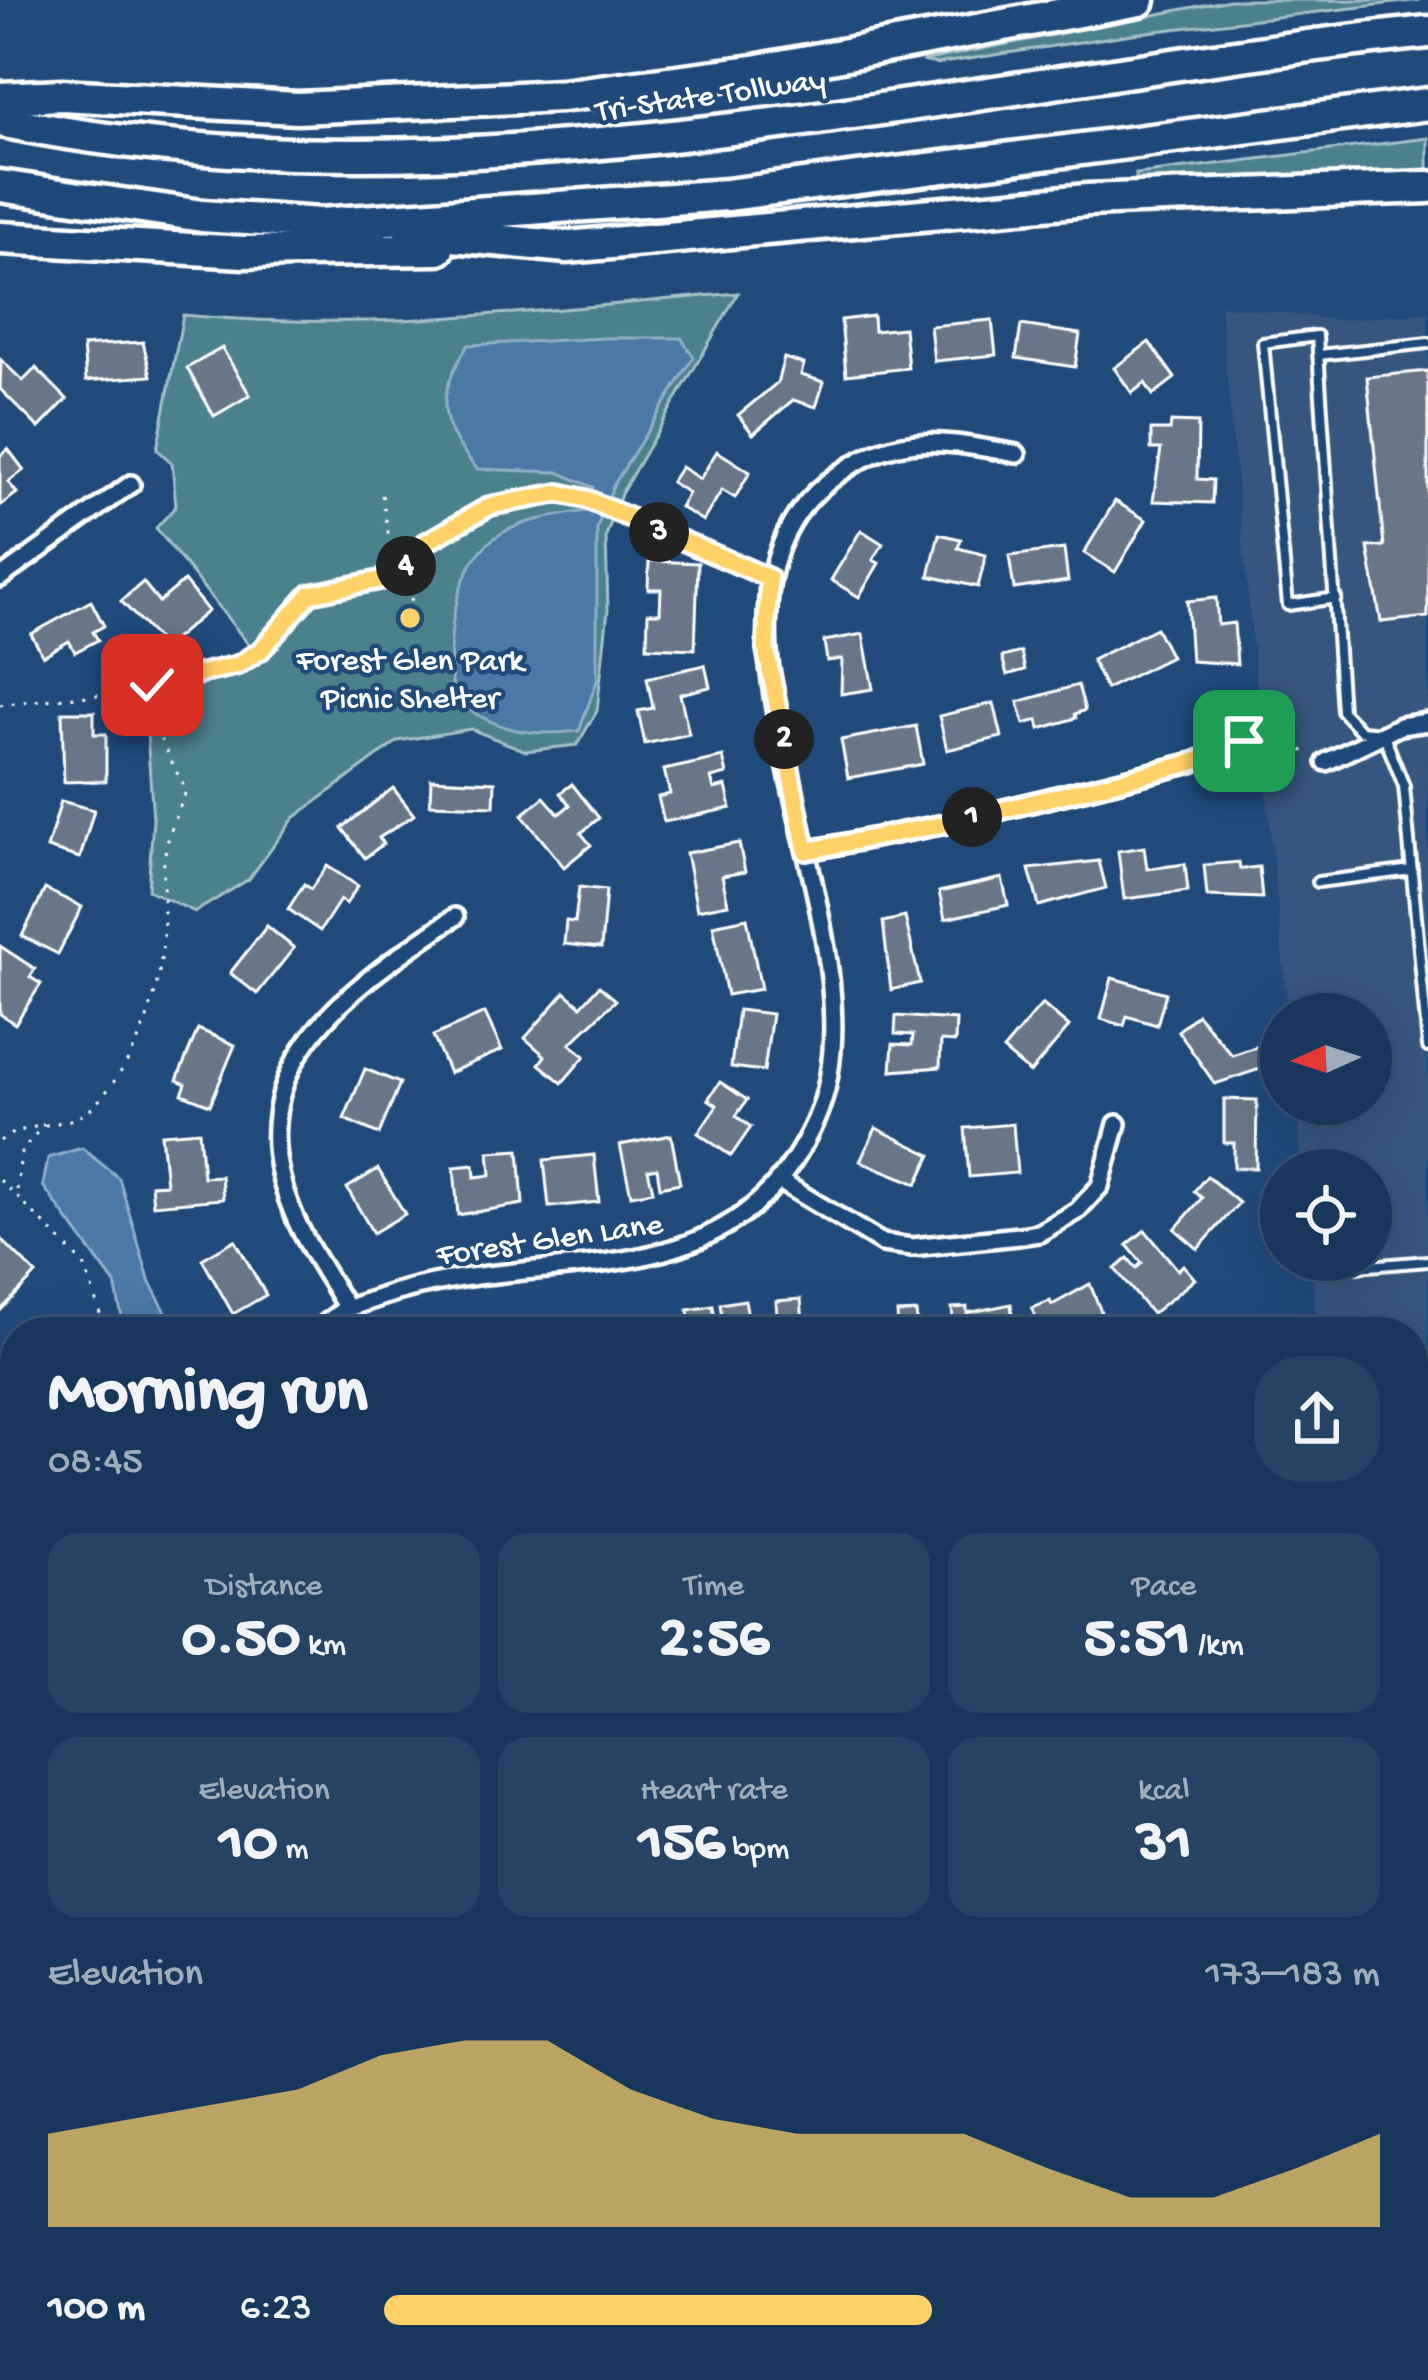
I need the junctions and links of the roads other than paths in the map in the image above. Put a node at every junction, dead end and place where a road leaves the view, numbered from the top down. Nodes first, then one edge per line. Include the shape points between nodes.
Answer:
1 (1139, 0) edge
2 (1428, 32) edge
3 (0, 98) edge
4 (1428, 104) edge
5 (0, 121) edge
6 (0, 186) edge
7 (1428, 187) edge
8 (320, 224) junction
9 (0, 238) edge
10 (567, 247) junction
11 (1428, 343) edge
12 (1318, 355) junction
13 (1017, 454) dead end
14 (130, 484) dead end
15 (0, 578) edge
16 (1336, 598) junction
17 (1428, 722) edge
18 (1383, 733) junction
19 (1326, 762) road end
20 (1191, 763) road end
21 (806, 851) junction
22 (1412, 870) junction
23 (1318, 882) dead end
24 (455, 917) dead end
25 (1428, 1047) edge
26 (1117, 1124) dead end
27 (778, 1180) junction
28 (1428, 1261) edge
29 (1392, 1264) edge
30 (345, 1304) junction
31 (332, 1317) edge

1 - 3 highway via 754,71 561,96 316,108
2 - 5 highway, Tri-State Tollway via 512,151 230,152 109,142
4 - 8 highway via 727,195
6 - 8 highway
7 - 10 highway via 1087,200
8 - 10 highway
9 - 10 highway via 244,252
11 - 12 lane
12 - 16 lane
12 - 16 lane via 1317,336 1263,343 1288,605
13 - 21 street, Forest Glen Lane via 929,439 861,459 811,496 787,532 769,578 766,649
14 - 15 street
16 - 18 lane via 1342,711 1361,730
17 - 18 street
18 - 19 street
18 - 22 lane via 1404,786
20 - 21 street
21 - 27 street, Forest Glen Lane via 834,1045 817,1116
22 - 23 lane
22 - 25 lane
24 - 30 street via 326,1012 284,1092 283,1184
26 - 27 street via 1100,1186 1039,1233 882,1243
27 - 30 street, Forest Glen Lane via 706,1238 648,1259 453,1277
28 - 29 lane
30 - 31 street

